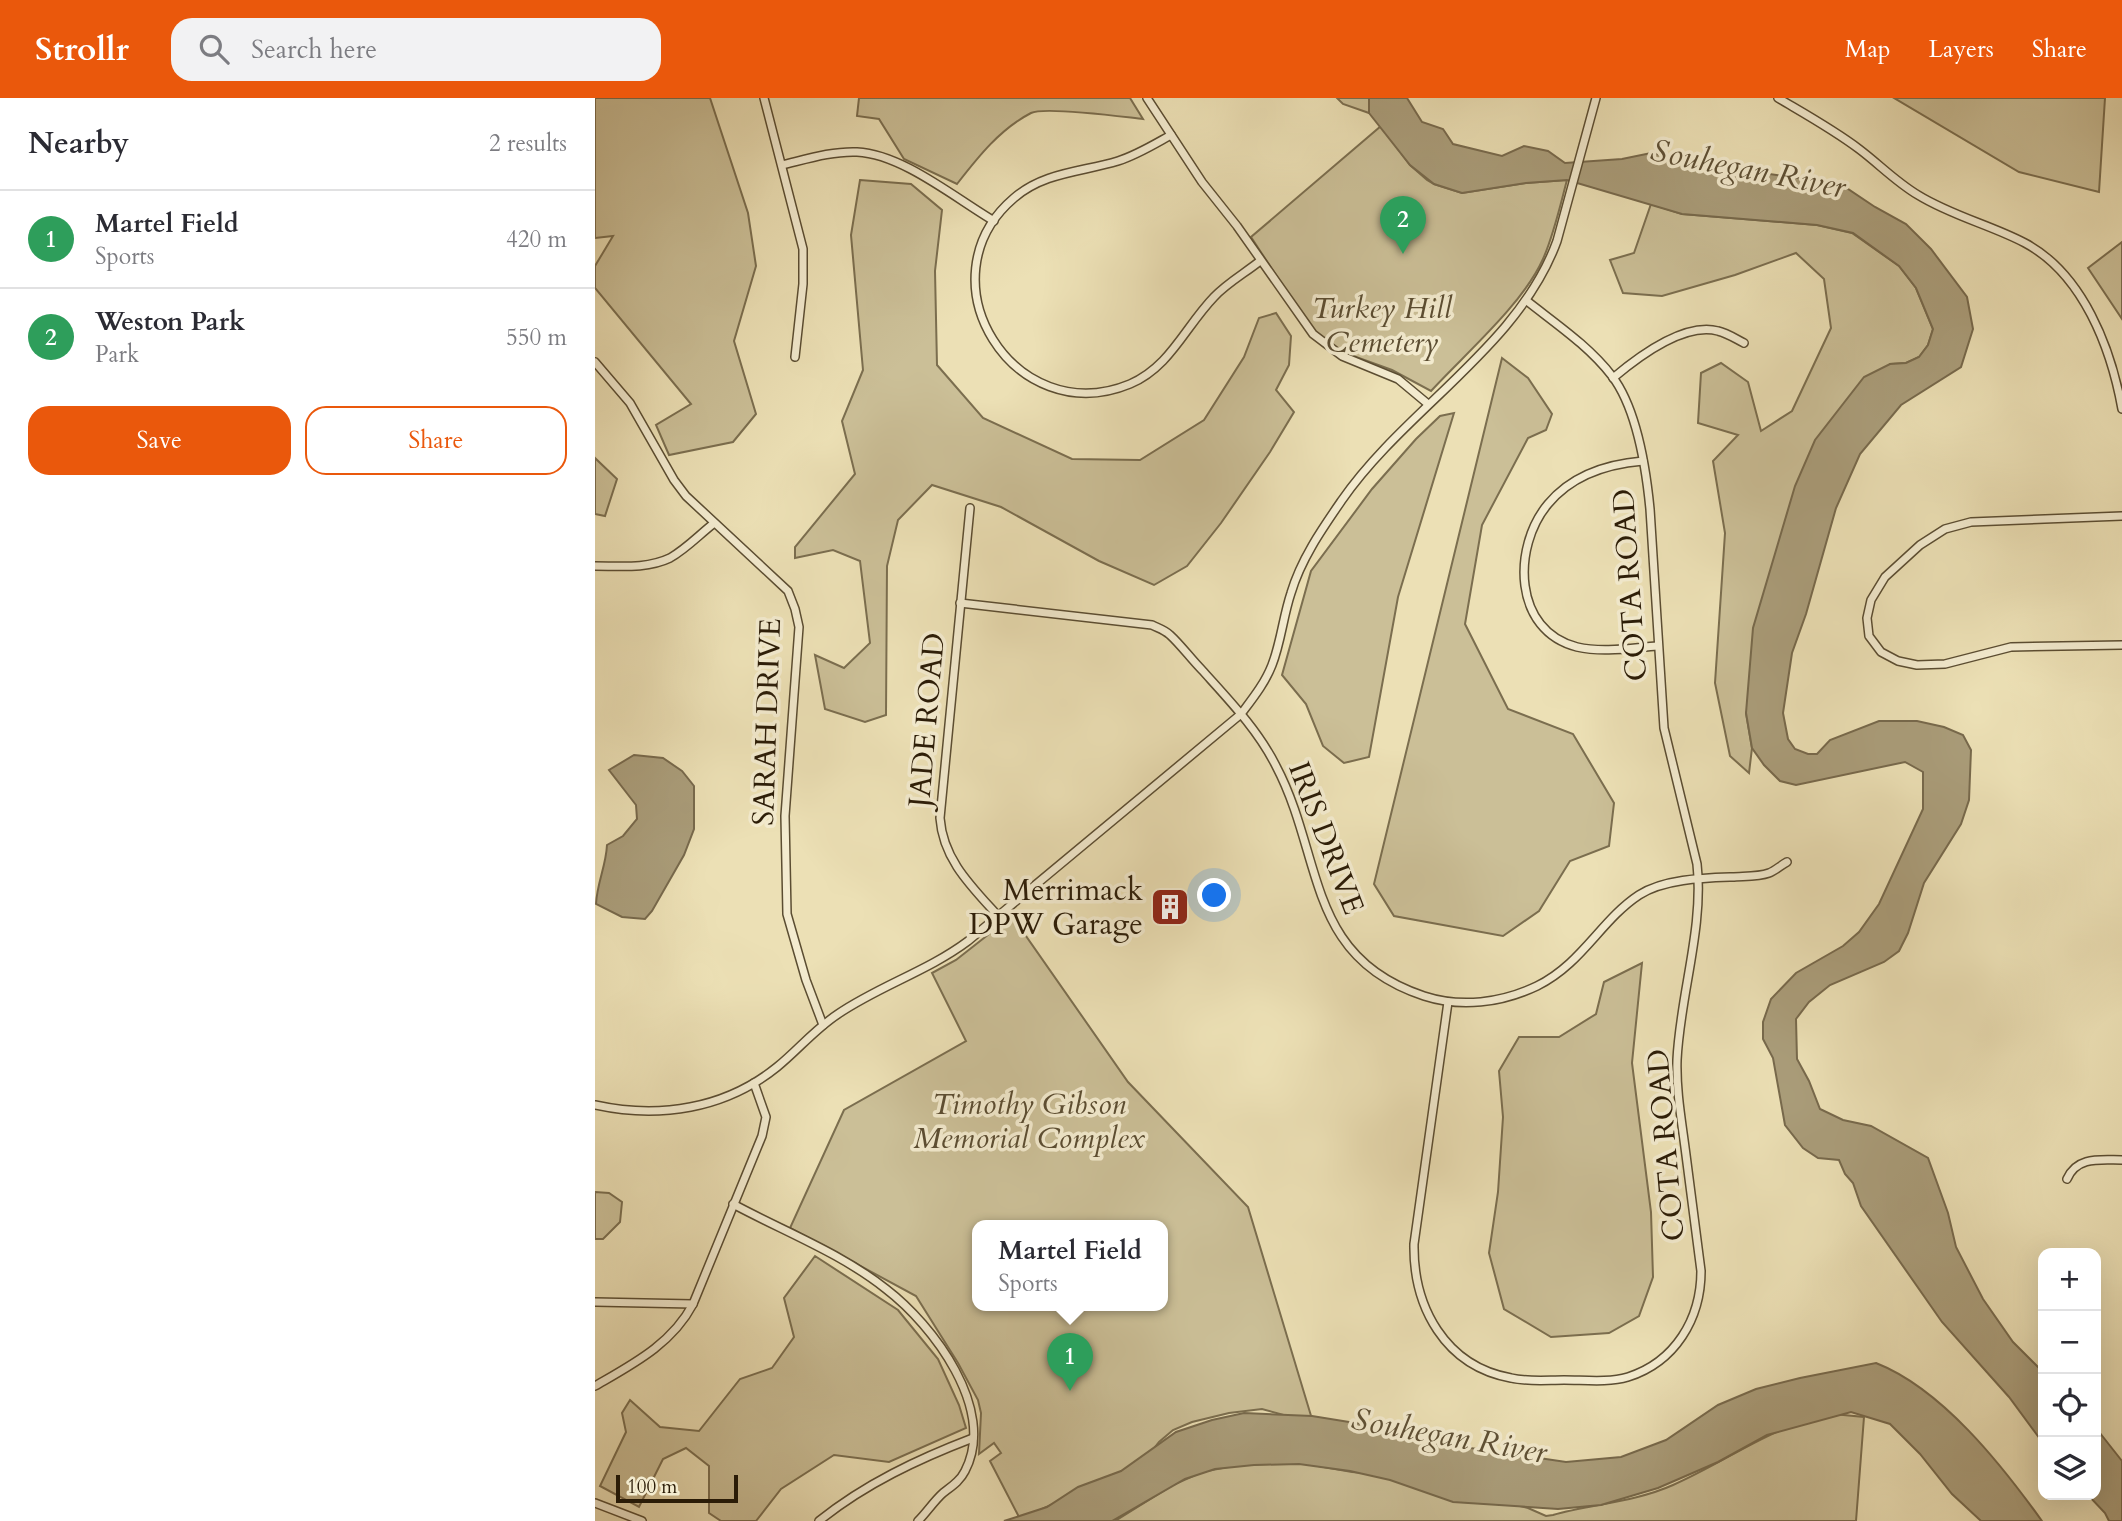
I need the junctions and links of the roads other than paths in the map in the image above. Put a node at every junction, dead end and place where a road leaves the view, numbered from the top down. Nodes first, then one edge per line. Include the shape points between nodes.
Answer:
1 (764, 98) edge
2 (1147, 98) edge
3 (1596, 98) edge
4 (1778, 98) edge
5 (1171, 135) junction
6 (782, 165) junction
7 (993, 221) junction
8 (1260, 261) junction
9 (1527, 301) junction
10 (1744, 343) dead end
11 (795, 357) dead end
12 (595, 362) edge
13 (1613, 378) junction
14 (1428, 404) junction
15 (2122, 409) edge
16 (1643, 461) junction
17 (970, 508) dead end
18 (2122, 516) edge
19 (713, 524) junction
20 (595, 566) edge
21 (960, 603) junction
22 (2122, 645) edge
23 (1657, 646) junction
24 (1241, 714) junction
25 (1787, 862) dead end
26 (1699, 880) junction
27 (999, 917) junction
28 (1448, 1002) junction
29 (823, 1024) junction
30 (754, 1083) junction
31 (595, 1105) edge
32 (2122, 1160) edge
33 (2067, 1180) dead end
34 (733, 1204) junction
35 (595, 1302) edge
36 (693, 1304) junction
37 (595, 1386) edge
38 (973, 1438) junction
39 (595, 1503) edge
40 (642, 1521) edge
41 (819, 1521) edge
42 (919, 1521) edge

1 - 6 street
2 - 5 street
3 - 9 street via 1551,259
4 - 15 street via 1837,133 1921,197 2026,244 2057,267 2080,297 2102,340
5 - 7 street via 1129,158 1040,182 1014,198
5 - 8 street
6 - 7 street via 836,153 884,157
6 - 11 street via 804,266
7 - 8 street via 976,271 976,298 983,324 1014,367 1037,382 1062,390 1103,391 1151,371 1215,296
8 - 14 street via 1320,340 1342,356 1398,379
9 - 13 street, COTA ROAD
9 - 14 street
10 - 13 street via 1718,331 1686,334 1651,349
12 - 19 street, SARAH DRIVE via 630,403 674,480
13 - 16 street, COTA ROAD via 1631,417
14 - 24 street via 1354,484 1319,535 1291,593 1272,664
16 - 23 street, COTA ROAD
16 - 23 street via 1611,465 1569,484 1548,504 1529,537 1524,574 1532,612 1558,639 1595,649
17 - 21 street, JADE ROAD
18 - 22 street via 1971,522 1945,529 1885,576 1871,600 1867,627 1882,653 1926,666 2011,648
19 - 20 street via 679,552 652,565
19 - 29 street, SARAH DRIVE via 788,591 799,627 785,816 786,914
21 - 24 street, IRIS DRIVE via 1151,625 1168,633
21 - 27 street, JADE ROAD via 941,838 955,863
23 - 26 street, COTA ROAD via 1664,728
24 - 27 street
24 - 28 street, IRIS DRIVE via 1276,766 1323,904 1347,945 1390,981
25 - 26 street, IRIS DRIVE via 1769,873
26 - 28 street, IRIS DRIVE via 1659,886 1640,895 1571,963 1540,985 1505,998
26 - 28 street, COTA ROAD via 1677,1062 1701,1284 1696,1309 1678,1344 1640,1372 1605,1380 1527,1380 1498,1375 1450,1346 1426,1312 1417,1285 1415,1244
27 - 29 street via 957,950
29 - 30 street
30 - 31 street via 678,1110 631,1112
30 - 34 street via 764,1106 764,1126
32 - 33 street via 2087,1161 2075,1166
34 - 36 street
34 - 38 street via 853,1267 900,1300 931,1334 958,1376 972,1407
35 - 36 street
36 - 37 street via 685,1319 656,1348
38 - 41 street via 902,1468
38 - 42 street via 961,1478
39 - 40 street

